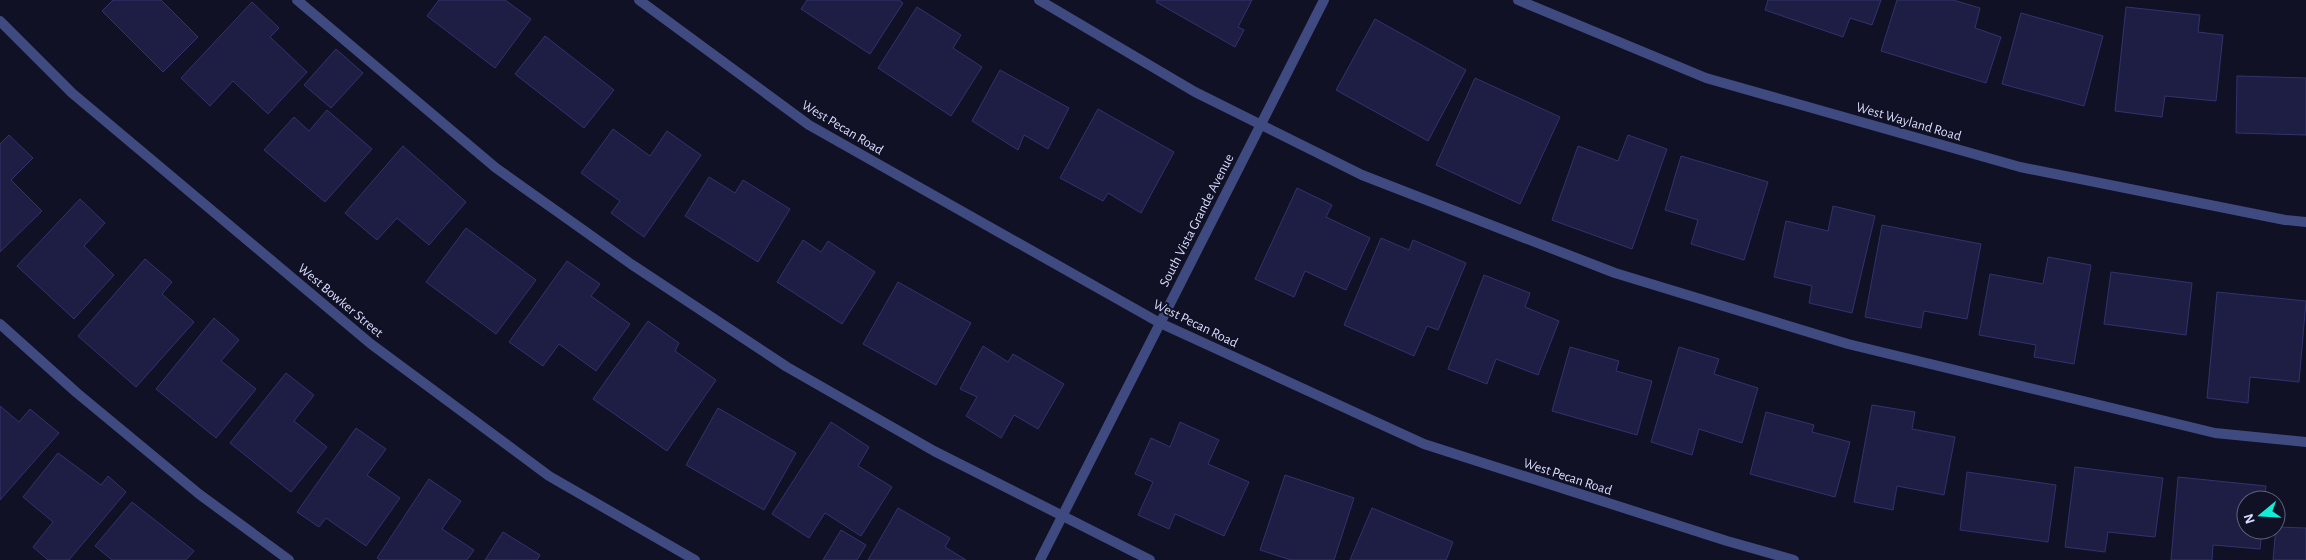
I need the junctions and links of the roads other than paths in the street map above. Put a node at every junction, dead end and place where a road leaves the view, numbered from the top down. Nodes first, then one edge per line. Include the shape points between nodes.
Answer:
1 (296, 0) edge
2 (639, 0) edge
3 (1039, 0) edge
4 (1324, 0) edge
5 (1518, 0) edge
6 (0, 21) edge
7 (1260, 123) junction
8 (2306, 222) edge
9 (1160, 323) junction
10 (0, 324) edge
11 (2306, 442) edge
12 (1063, 515) junction
13 (289, 560) edge
14 (695, 560) edge
15 (1040, 560) edge
16 (1150, 560) edge
17 (1794, 560) edge

1 - 12 street via 496,168 631,264 787,367 934,451
2 - 9 street, West Pecan Road via 809,125
3 - 7 street via 1195,92
4 - 7 street, South Vista Grande Avenue
5 - 8 street, West Wayland Road via 1706,78 1894,132 2020,167
6 - 14 street, West Bowker Street via 72,93 371,344 549,476
7 - 9 street, South Vista Grande Avenue
7 - 11 street via 1362,174 1615,272 1848,344 2215,433
9 - 12 street, South Vista Grande Avenue
9 - 17 street, West Pecan Road via 1424,444
10 - 13 street via 77,393 200,494
12 - 15 street, South Vista Grande Avenue
12 - 16 street

